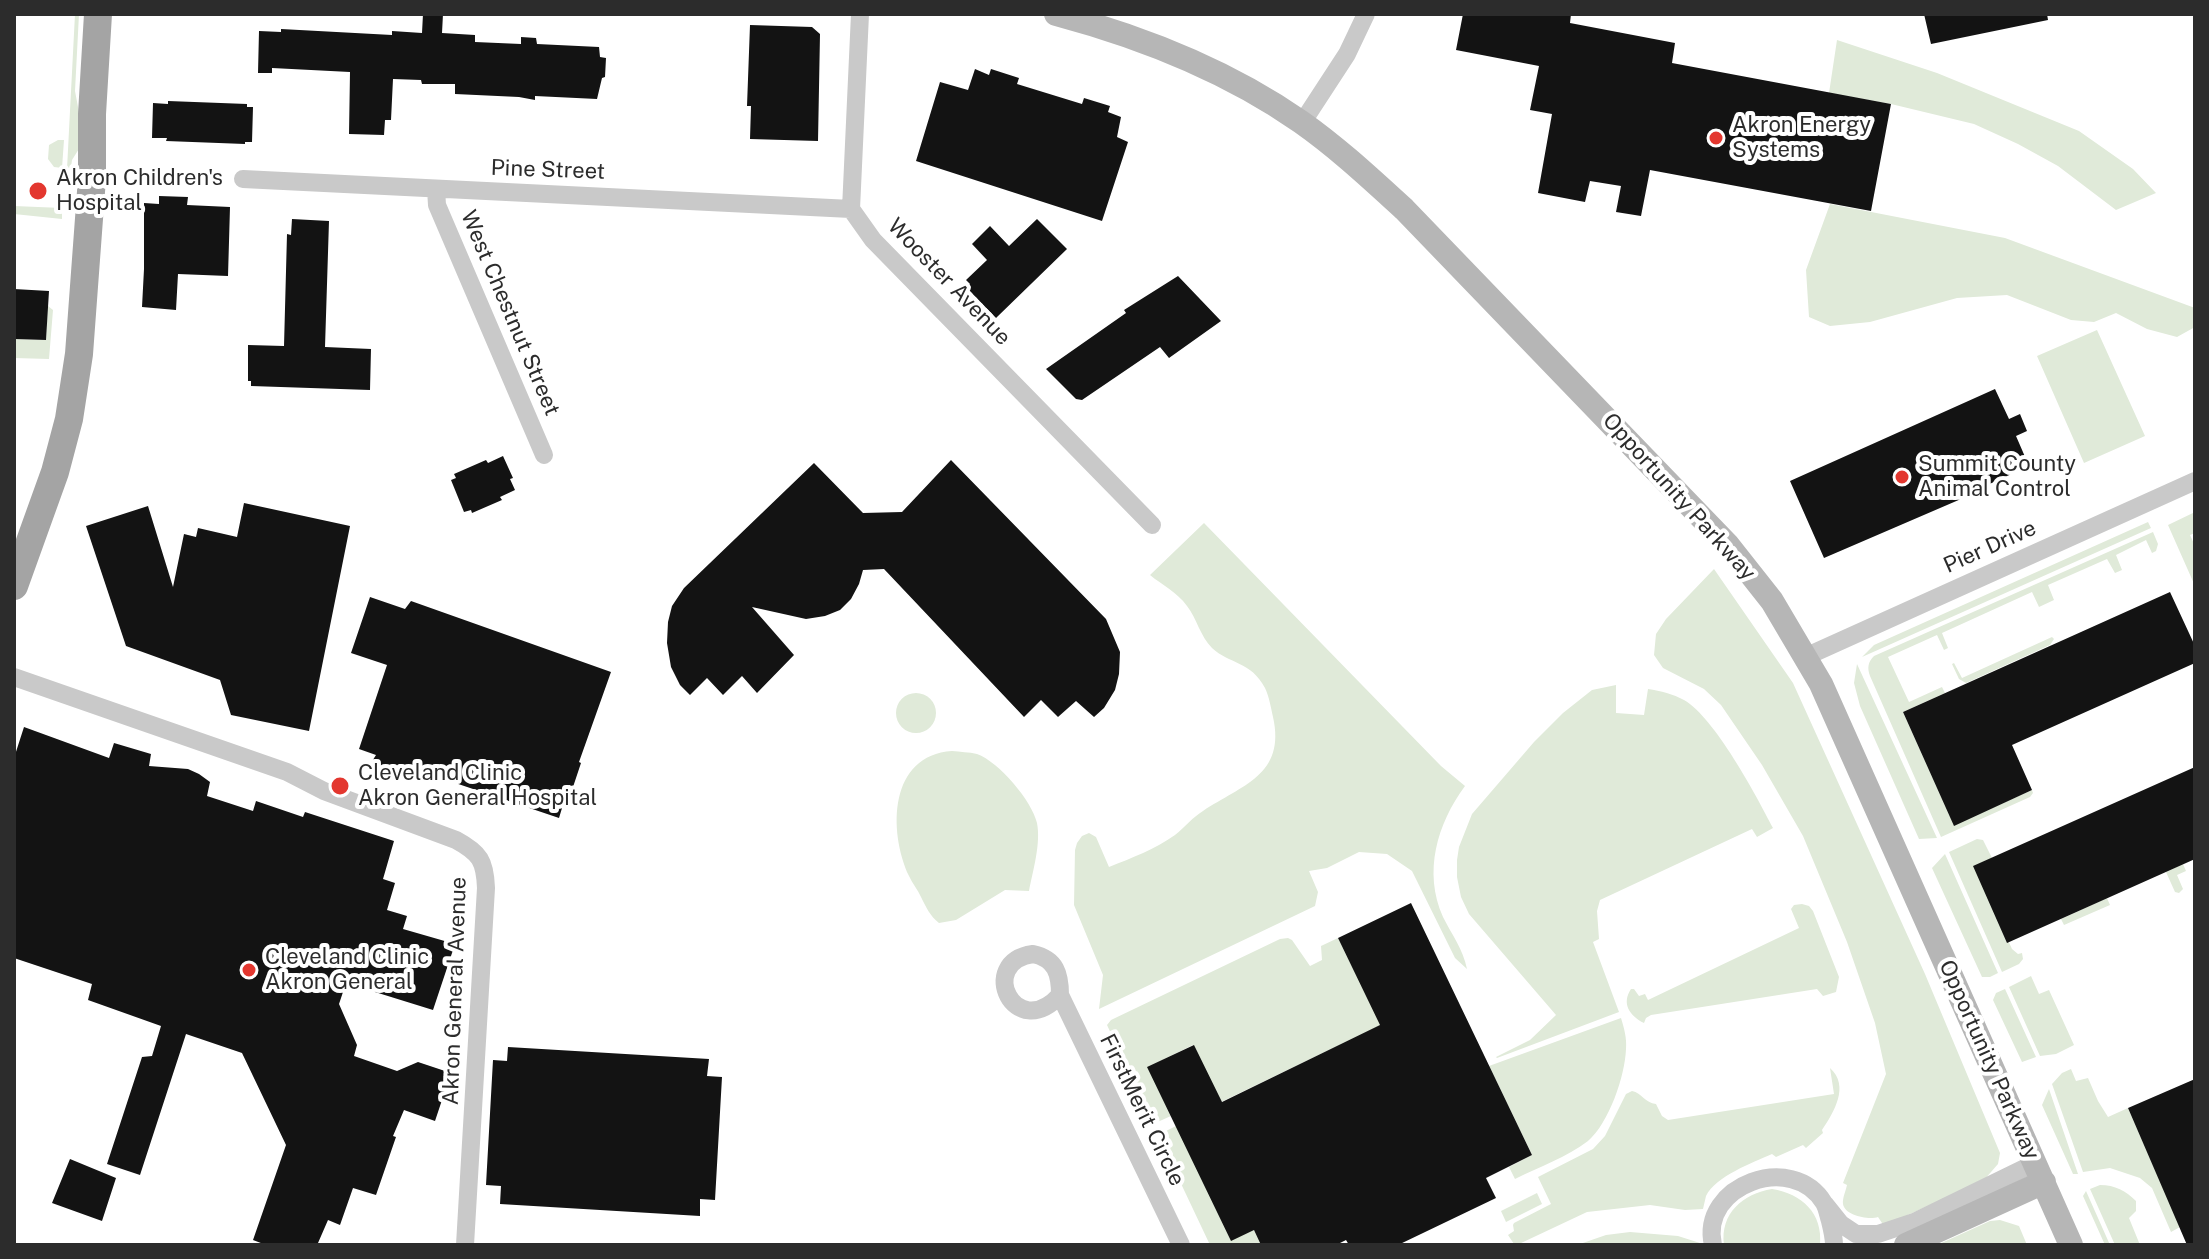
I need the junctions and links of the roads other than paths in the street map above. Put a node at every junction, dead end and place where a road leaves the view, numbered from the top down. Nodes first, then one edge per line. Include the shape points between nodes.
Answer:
1 (98, 14) edge
2 (860, 14) edge
3 (1056, 14) edge
4 (1366, 14) edge
5 (1302, 123) junction
6 (243, 179) dead end
7 (436, 189) junction
8 (851, 209) junction
9 (544, 455) dead end
10 (2195, 481) edge
11 (1152, 525) dead end
12 (14, 586) edge
13 (1805, 657) junction
14 (14, 677) edge
15 (1060, 995) dead end
16 (2039, 1173) junction
17 (1825, 1204) junction
18 (465, 1245) edge
19 (1181, 1245) edge
20 (1713, 1245) edge
21 (1834, 1245) edge
22 (1906, 1245) edge
23 (2071, 1245) edge

1 - 12 main road via 79,354 55,472
2 - 8 street
3 - 5 main road, Opportunity Parkway via 1125,34 1211,70
4 - 5 street
5 - 13 main road, Opportunity Parkway via 1404,209 1727,544 1772,601
6 - 7 street, Pine Street
7 - 8 street, Pine Street
7 - 9 street, West Chestnut Street via 437,205
8 - 11 street, Wooster Avenue via 873,240
10 - 13 street, Pier Drive
13 - 16 main road, Opportunity Parkway
14 - 18 street, Akron General Avenue via 287,772 456,840 478,855 486,888
15 - 19 street, FirstMerit Circle
16 - 17 street via 1965,1195 1878,1234 1856,1234
16 - 22 main road
16 - 23 main road, Opportunity Parkway
17 - 20 street via 1789,1178 1756,1179 1739,1187 1718,1209
17 - 21 street

